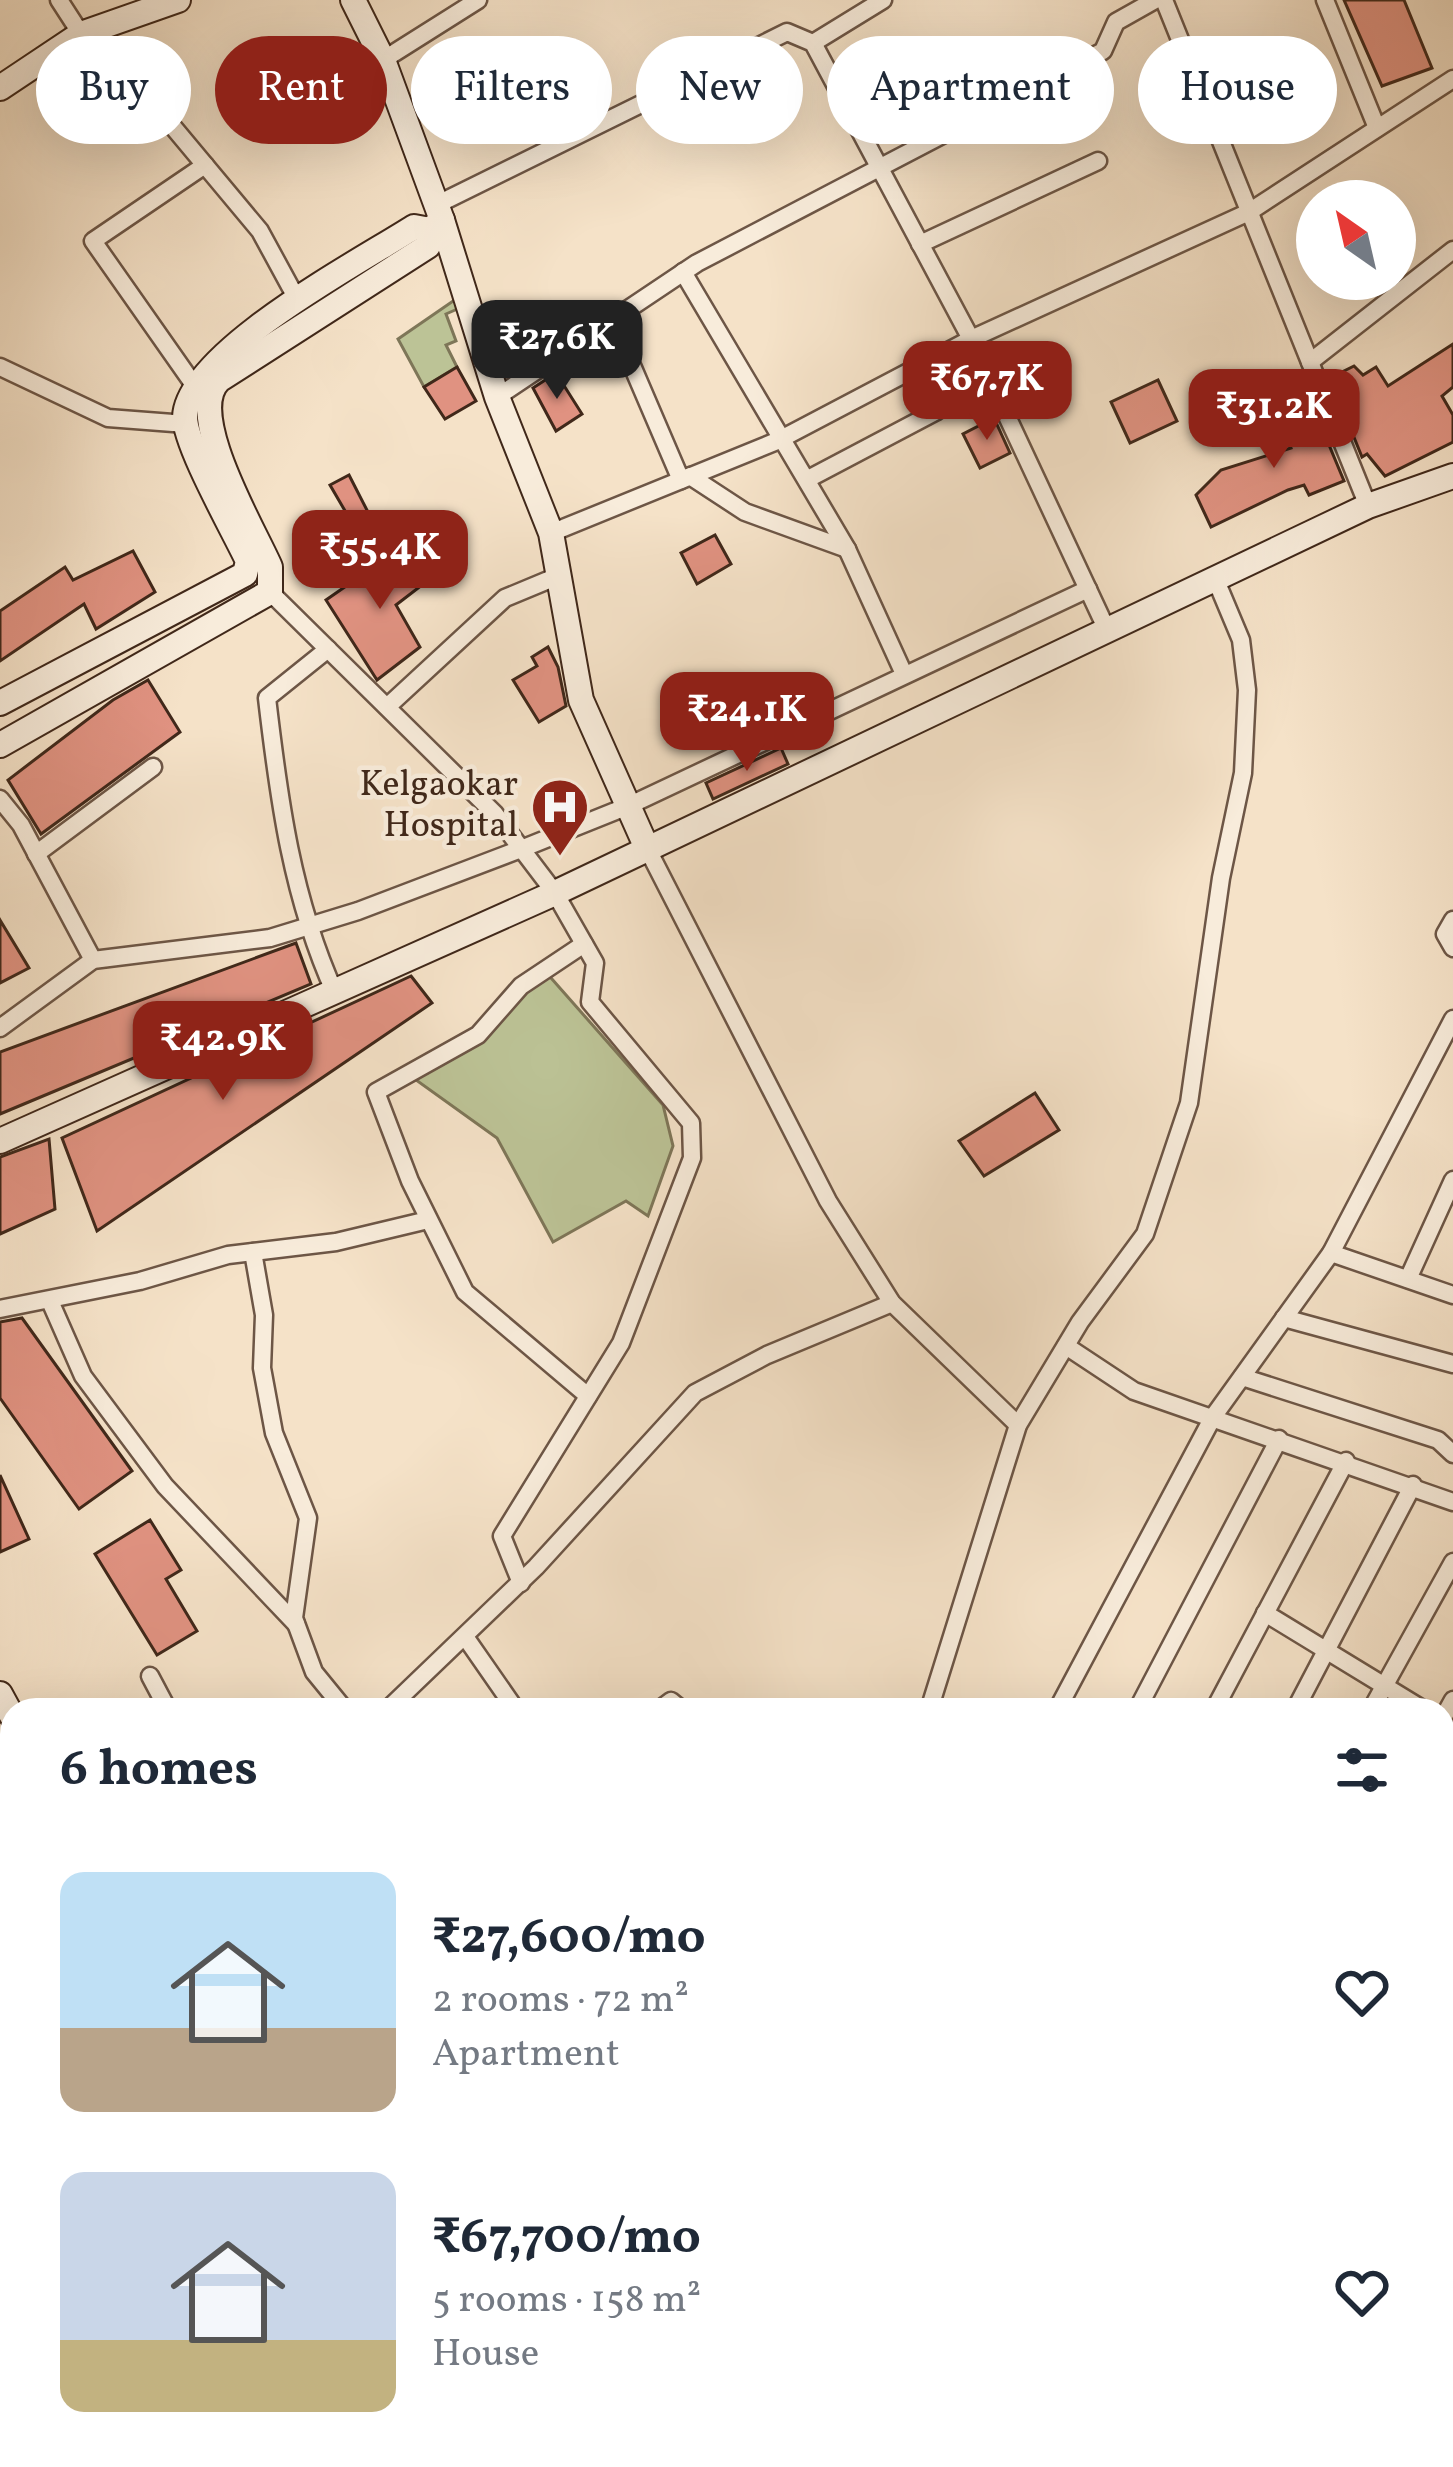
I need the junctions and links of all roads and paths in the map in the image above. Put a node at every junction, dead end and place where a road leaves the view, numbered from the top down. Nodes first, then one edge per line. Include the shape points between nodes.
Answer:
1 (59, 0) edge
2 (178, 0) edge
3 (353, 0) edge
4 (478, 0) edge
5 (883, 0) edge
6 (1159, 0) edge
7 (1325, 0) edge
8 (81, 34) junction
9 (371, 36) edge
10 (813, 43) junction
11 (387, 57) edge
12 (387, 72) edge
13 (1453, 79) edge
14 (0, 88) edge
15 (1377, 128) junction
16 (188, 144) edge
17 (1098, 161) dead end
18 (206, 165) junction
19 (880, 169) junction
20 (1249, 212) junction
21 (436, 218) junction
22 (920, 244) junction
23 (1453, 250) edge
24 (683, 272) junction
25 (298, 301) junction
26 (612, 320) junction
27 (971, 339) junction
28 (1310, 362) junction
29 (0, 368) edge
30 (194, 385) junction
31 (497, 397) junction
32 (937, 411) dead end
33 (186, 424) junction
34 (785, 437) junction
35 (1453, 476) edge
36 (686, 478) junction
37 (808, 479) junction
38 (1368, 506) junction
39 (551, 533) junction
40 (847, 549) junction
41 (558, 576) junction
42 (1215, 578) junction
43 (1088, 589) junction
44 (270, 592) junction
45 (1107, 630) junction
46 (328, 649) junction
47 (904, 674) junction
48 (0, 703) edge
49 (387, 707) junction
50 (0, 745) edge
51 (153, 767) dead end
52 (0, 799) edge
53 (628, 806) junction
54 (646, 846) junction
55 (521, 849) junction
56 (36, 854) junction
57 (555, 893) junction
58 (1453, 920) edge
59 (305, 927) junction
60 (584, 944) junction
61 (1453, 948) edge
62 (93, 960) junction
63 (335, 993) junction
64 (1453, 1019) edge
65 (0, 1028) edge
66 (0, 1141) edge
67 (1453, 1180) edge
68 (428, 1220) junction
69 (253, 1252) junction
70 (1331, 1253) junction
71 (1408, 1279) junction
72 (1453, 1295) edge
73 (50, 1301) junction
74 (892, 1303) junction
75 (0, 1309) edge
76 (1284, 1318) junction
77 (1066, 1346) junction
78 (1453, 1364) edge
79 (1242, 1377) junction
80 (588, 1396) junction
81 (1213, 1417) junction
82 (1018, 1425) junction
83 (1279, 1438) junction
84 (1453, 1454) edge
85 (1346, 1461) junction
86 (1413, 1485) junction
87 (1453, 1502) edge
88 (1453, 1562) edge
89 (521, 1582) junction
90 (1265, 1613) junction
91 (296, 1624) junction
92 (466, 1638) junction
93 (1327, 1649) junction
94 (150, 1676) dead end
95 (1385, 1685) junction
96 (162, 1698) edge
97 (335, 1698) edge
98 (400, 1698) edge
99 (508, 1698) edge
100 (932, 1698) edge
101 (1063, 1698) edge
102 (1143, 1698) edge
103 (1220, 1698) edge
104 (1300, 1698) edge
105 (1378, 1698) edge
106 (1405, 1698) edge

1 - 8 street
2 - 8 street
3 - 9 street
4 - 11 street
5 - 10 street
6 - 19 street via 1115,22 1103,51
6 - 20 street
7 - 15 street
8 - 14 street
10 - 19 street
10 - 21 street via 787,32
12 - 21 street
13 - 15 street
15 - 20 street
16 - 18 street
17 - 22 street
18 - 25 street via 260,231
18 - 30 street via 93,242
19 - 22 street
19 - 24 street
20 - 27 street
20 - 28 street
21 - 25 street
21 - 31 street
21 - 44 street via 428,246 208,394 207,425 270,567
22 - 27 street
23 - 28 street
24 - 26 street
24 - 34 street
25 - 30 street via 214,360
26 - 31 street
26 - 36 street
27 - 34 street
27 - 43 street
28 - 38 street
29 - 33 street via 107,418
30 - 33 street
31 - 39 street
32 - 37 street
33 - 48 street via 248,561 245,574
34 - 36 street
34 - 37 street
35 - 38 street
36 - 39 street
36 - 40 street via 745,512
37 - 40 street
38 - 42 street
39 - 41 street
40 - 47 street
41 - 49 street via 505,598
41 - 53 street via 580,700
42 - 45 street
42 - 77 street via 1240,640 1243,773 1189,1103 1145,1234
43 - 45 street
43 - 47 street
44 - 46 street
44 - 50 street
45 - 54 street
46 - 49 street
46 - 59 street via 267,698
47 - 53 street
49 - 55 street
51 - 56 street
52 - 56 street
53 - 54 street
53 - 55 street
54 - 57 street
54 - 74 street via 828,1201
55 - 57 street
55 - 59 street
56 - 62 street
57 - 60 street
57 - 63 street
58 - 61 street via 1445,934
59 - 62 street via 193,951
59 - 63 street
60 - 68 street via 521,986 478,1035 376,1092
60 - 80 street via 595,963 590,1002 691,1123 692,1158 622,1343
62 - 65 street
63 - 66 street
64 - 70 street
67 - 71 street
68 - 69 street via 336,1243
68 - 80 street via 465,1292
69 - 73 street
69 - 91 street via 274,1433 308,1518
70 - 71 street
70 - 76 street
71 - 72 street
73 - 75 street
73 - 91 street via 83,1376 166,1486
74 - 82 street
74 - 89 street via 695,1393
76 - 78 street
76 - 79 street
77 - 81 street via 1134,1391
77 - 82 street
79 - 81 street
79 - 84 street via 1438,1440
80 - 89 street via 502,1536
81 - 83 street
81 - 101 street
82 - 100 street
83 - 85 street
83 - 102 street
85 - 86 street
85 - 90 street
86 - 87 street
86 - 93 street
88 - 95 street
89 - 92 street
90 - 93 street
90 - 103 street
91 - 97 street via 314,1672
92 - 98 street
92 - 99 street
93 - 95 street
93 - 104 street
94 - 96 street
95 - 105 street
95 - 106 street

